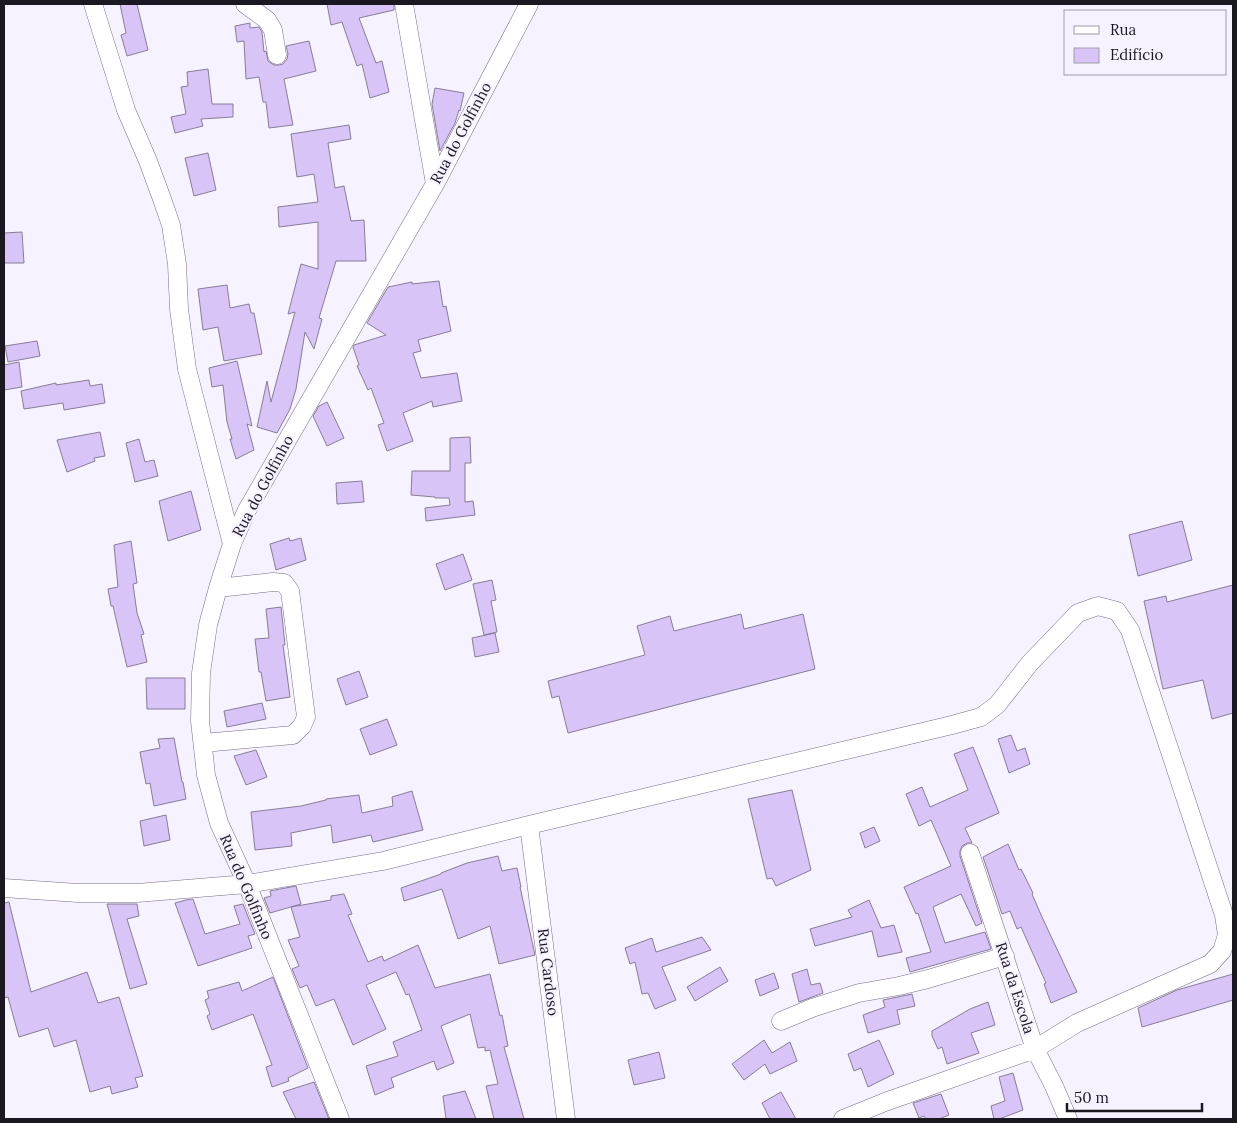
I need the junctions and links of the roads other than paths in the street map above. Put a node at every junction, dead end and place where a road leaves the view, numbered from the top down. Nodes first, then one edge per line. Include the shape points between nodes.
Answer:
1 (93, 4) edge
2 (246, 4) edge
3 (404, 4) edge
4 (529, 4) edge
5 (276, 55) dead end
6 (435, 184) junction
7 (232, 544) junction
8 (218, 588) junction
9 (202, 743) junction
10 (529, 825) junction
11 (970, 853) dead end
12 (247, 884) junction
13 (4, 888) edge
14 (1005, 956) junction
15 (781, 1022) dead end
16 (1035, 1049) junction
17 (340, 1119) edge
18 (566, 1119) edge
19 (843, 1119) edge
20 (1068, 1119) edge

1 - 7 street via 126,110 148,160 170,225 187,369
2 - 5 street via 267,20 273,30
3 - 6 street
4 - 6 street, Rua do Golfinho
6 - 7 street, Rua do Golfinho via 247,510
7 - 8 street, Rua do Golfinho
8 - 9 street, Rua do Golfinho via 208,625 201,673
8 - 9 street via 273,582 284,583 290,591 306,717 293,735
9 - 12 street, Rua do Golfinho via 206,775 219,823
10 - 12 street via 383,862
10 - 16 street via 981,717 997,704 1030,663 1078,613 1098,606 1117,611 1130,630 1224,915 1227,935 1222,951 1210,964 1077,1024
10 - 18 street, Rua Cardoso
11 - 14 street, Rua da Escola
12 - 13 street via 137,893
12 - 17 street, Rua do Golfinho
14 - 15 street via 928,979 859,993
14 - 16 street, Rua da Escola
16 - 19 street
16 - 20 street, Rua da Escola

